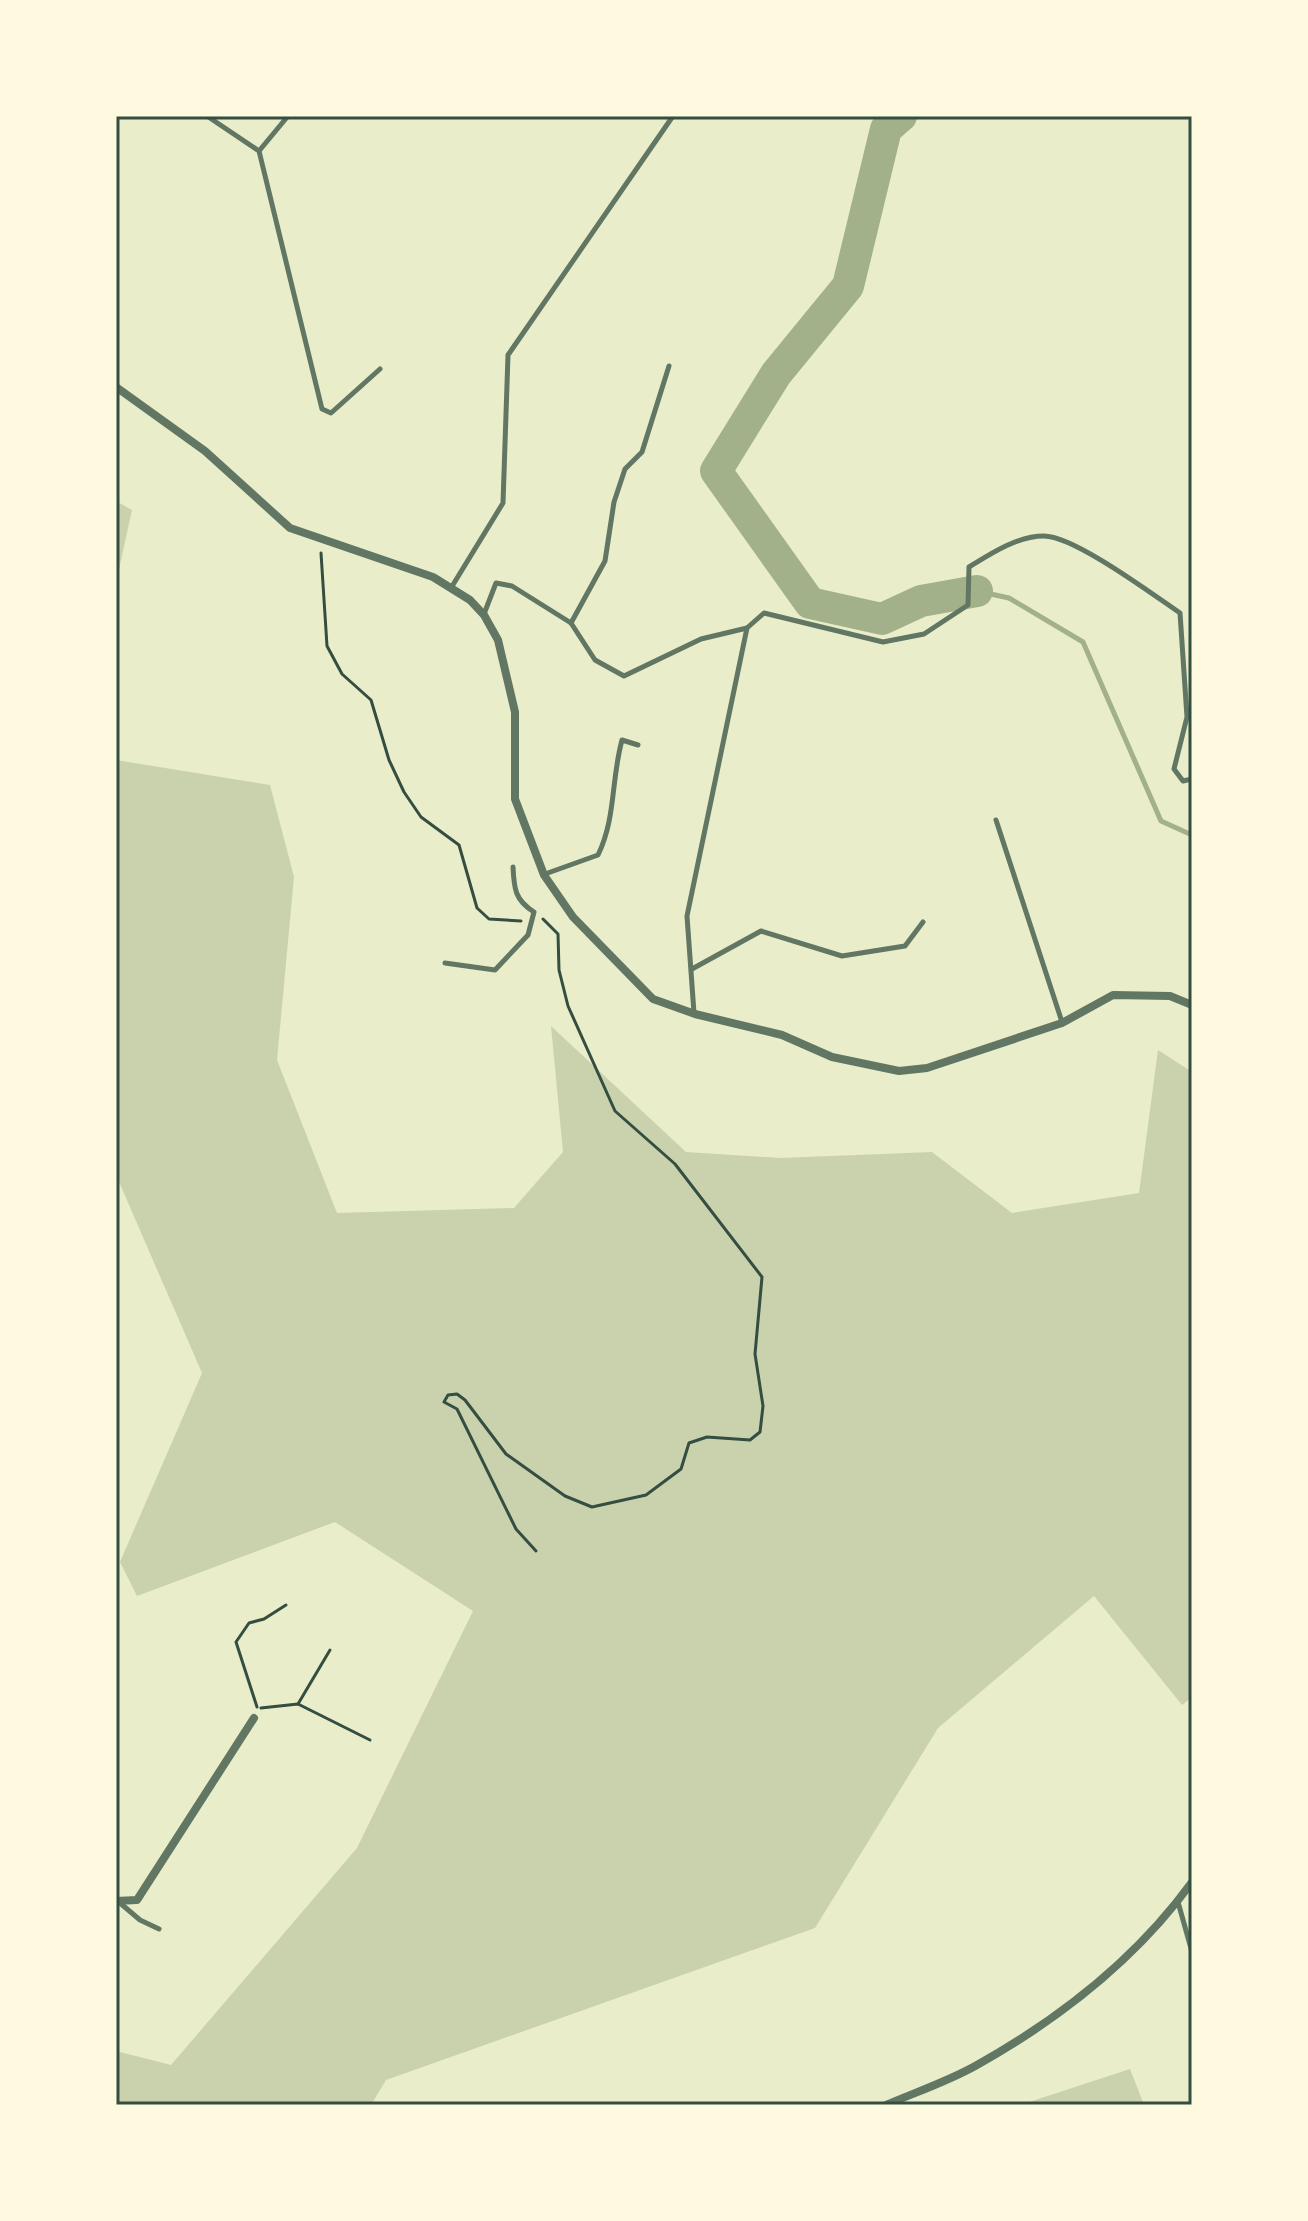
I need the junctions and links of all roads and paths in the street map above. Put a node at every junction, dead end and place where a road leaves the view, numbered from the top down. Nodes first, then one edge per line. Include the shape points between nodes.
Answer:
1 (207, 116) edge
2 (288, 116) edge
3 (673, 116) edge
4 (259, 151) junction
5 (669, 366) dead end
6 (380, 369) dead end
7 (116, 387) edge
8 (320, 542) junction
9 (451, 588) junction
10 (484, 615) junction
11 (571, 623) junction
12 (747, 628) junction
13 (638, 745) dead end
14 (1192, 779) edge
15 (996, 820) dead end
16 (513, 867) dead end
17 (544, 875) junction
18 (534, 912) junction
19 (923, 922) dead end
20 (445, 963) dead end
21 (692, 969) junction
22 (1192, 1005) edge
23 (695, 1014) junction
24 (1062, 1023) junction
25 (536, 1551) dead end
26 (286, 1605) dead end
27 (330, 1650) dead end
28 (298, 1704) junction
29 (258, 1708) junction
30 (254, 1718) joint
31 (370, 1740) dead end
32 (1192, 1882) edge
33 (117, 1902) edge
34 (1178, 1902) junction
35 (159, 1929) dead end
36 (1192, 1952) edge
37 (886, 2105) edge

1 - 4 lane
2 - 4 lane
3 - 9 lane via 508,355 503,503
4 - 6 lane via 322,409 331,413
5 - 11 lane via 642,452 625,469 614,502 605,561
7 - 8 street via 205,451 290,528
8 - 9 street via 433,577
8 - 18 path via 327,646 342,674 371,700 404,792 421,817 459,845 477,908 501,921 520,922
9 - 10 street
10 - 11 lane via 496,583 512,586
10 - 17 street via 498,640 515,712 515,799
11 - 12 lane via 595,660 624,676 701,639
12 - 14 lane via 764,613 883,642 924,634 968,605 969,567 1001,547 1045,536 1094,556 1180,613 1187,717 1174,769 1183,781
12 - 21 lane via 687,916
13 - 17 lane via 622,740 614,769 610,830 598,855
15 - 24 lane
16 - 18 lane via 515,894
17 - 23 street via 573,917 653,999
18 - 20 lane via 528,935 495,970
18 - 25 path via 558,934 568,1006 615,1111 675,1164 762,1277 755,1354 763,1406 760,1432 750,1440 707,1437 689,1443 681,1469 646,1495 592,1507 565,1496 506,1454 465,1400 448,1395 444,1402 457,1409 516,1529
19 - 21 lane via 905,946 842,956 761,931
21 - 23 lane
22 - 24 street via 1170,996 1113,995
23 - 24 street via 782,1035 832,1057 899,1071 927,1068
26 - 29 path via 249,1623 236,1642
27 - 28 path
28 - 29 path
28 - 31 path
29 - 30 path
30 - 33 street via 137,1900
32 - 34 street
33 - 35 lane
34 - 36 lane
34 - 37 street via 1067,2010 975,2067

